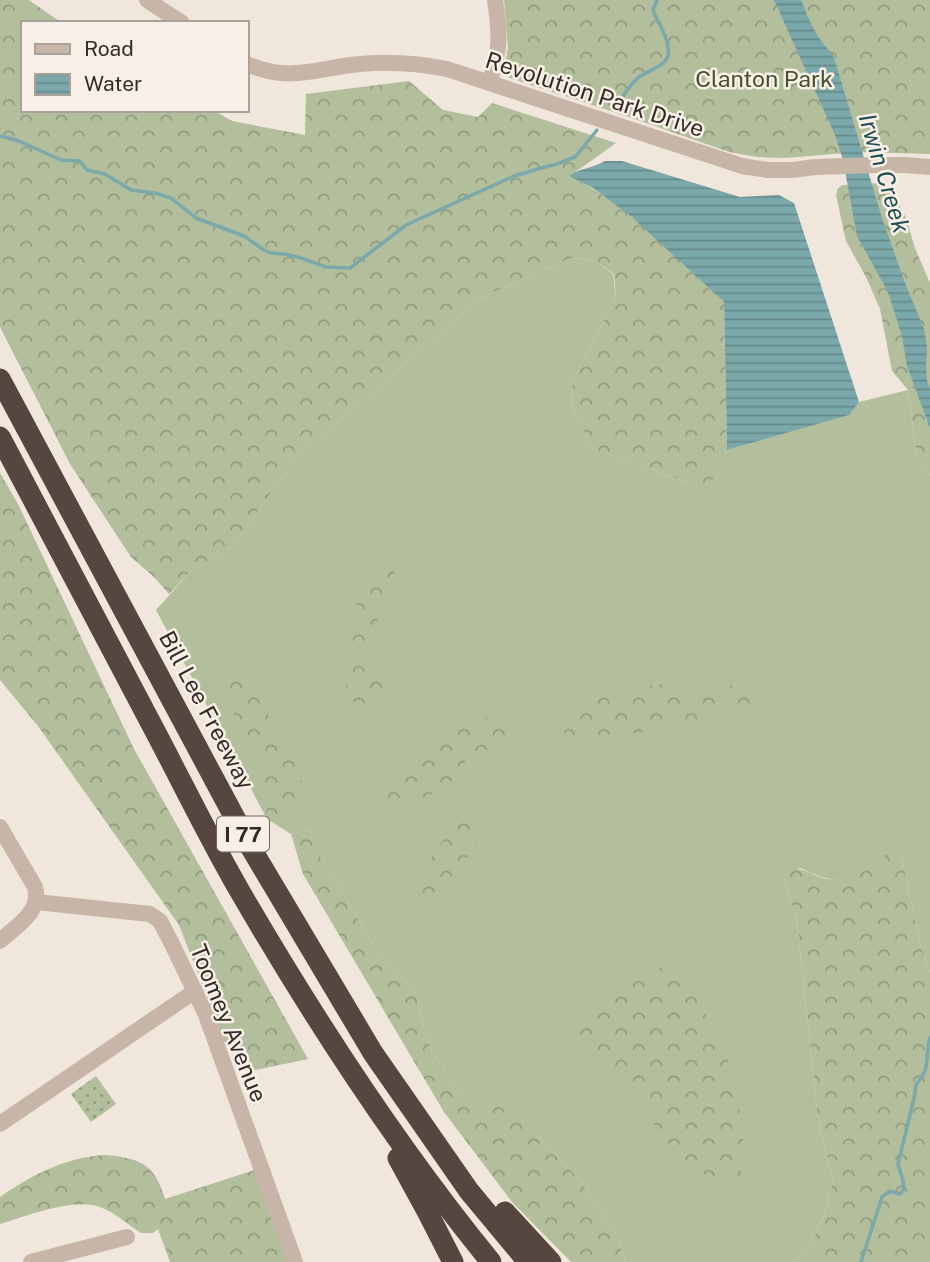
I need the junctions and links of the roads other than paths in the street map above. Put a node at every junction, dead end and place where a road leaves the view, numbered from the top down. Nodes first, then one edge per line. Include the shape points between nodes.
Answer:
1 (147, 0) edge
2 (495, 0) edge
3 (179, 21) edge
4 (248, 64) edge
5 (489, 83) junction
6 (930, 167) edge
7 (0, 379) edge
8 (0, 437) edge
9 (0, 827) edge
10 (36, 902) junction
11 (0, 941) edge
12 (195, 991) junction
13 (373, 1054) junction
14 (353, 1072) junction
15 (0, 1124) edge
16 (127, 1237) dead end
17 (31, 1262) edge
18 (295, 1262) edge
19 (453, 1262) edge
20 (491, 1262) edge
21 (528, 1262) edge
22 (551, 1262) edge

1 - 3 street
2 - 5 street via 500,43
4 - 5 street, Revolution Park Drive via 276,73 307,74 356,64 409,62
5 - 6 street, Revolution Park Drive via 742,166 766,170
7 - 13 highway, Bill Lee Freeway / I 77 via 251,848
8 - 14 highway, I 77 via 241,894
9 - 10 street via 35,887
10 - 11 street via 32,912
10 - 12 street, Toomey Avenue via 150,914 157,918
12 - 15 street
12 - 18 street, Toomey Avenue
13 - 21 highway, Bill Lee Freeway / I 77 via 469,1191
13 - 22 highway
14 - 19 highway
14 - 20 highway, I 77
16 - 17 street

